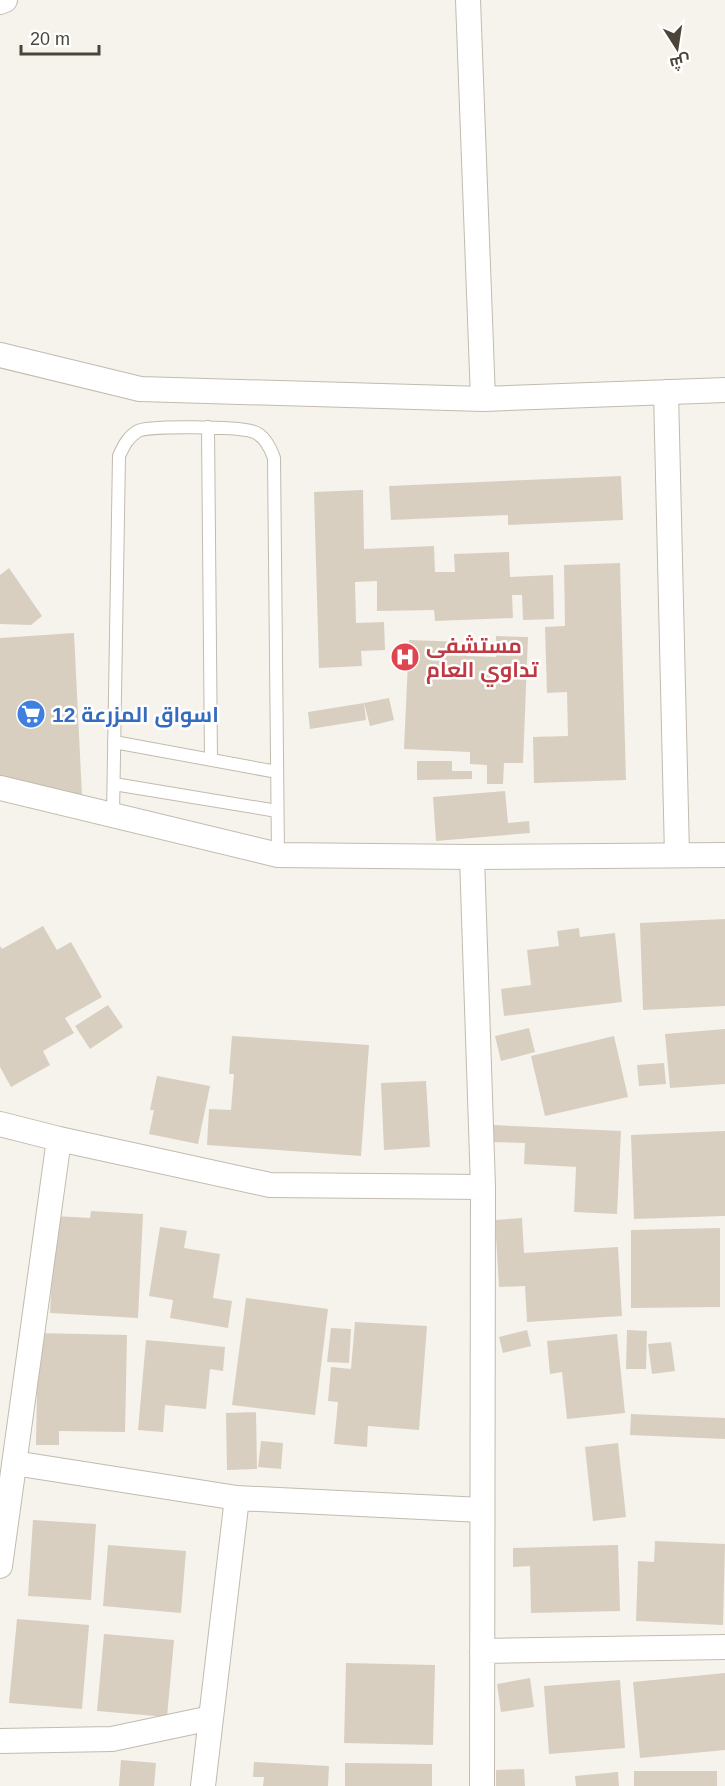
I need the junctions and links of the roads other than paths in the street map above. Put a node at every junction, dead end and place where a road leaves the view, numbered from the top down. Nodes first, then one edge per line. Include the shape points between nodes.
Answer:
1 (5, 0) edge
2 (468, 0) edge
3 (0, 2) edge
4 (0, 355) edge
5 (725, 390) edge
6 (666, 392) junction
7 (483, 399) junction
8 (208, 427) junction
9 (114, 742) junction
10 (211, 760) junction
11 (277, 772) junction
12 (114, 784) junction
13 (0, 788) edge
14 (277, 810) junction
15 (113, 816) junction
16 (278, 855) junction
17 (677, 855) junction
18 (725, 855) edge
19 (472, 857) junction
20 (0, 1124) edge
21 (59, 1139) junction
22 (483, 1187) junction
23 (14, 1463) junction
24 (237, 1498) junction
25 (482, 1510) junction
26 (0, 1566) edge
27 (725, 1647) edge
28 (482, 1651) junction
29 (211, 1718) junction
30 (0, 1741) edge
31 (203, 1786) edge
32 (482, 1786) edge

1 - 3 street
2 - 7 street
4 - 7 street via 140,389
5 - 6 street
6 - 7 street
6 - 17 street
8 - 9 lane via 141,429 127,439 119,456
8 - 10 lane
8 - 11 lane via 252,431 268,442 274,458
9 - 10 lane
9 - 12 lane
10 - 11 lane
11 - 14 lane
12 - 14 lane
12 - 15 lane
13 - 15 street
14 - 16 lane
15 - 16 street
16 - 19 street
17 - 18 street
17 - 19 street
19 - 22 street
20 - 21 street
21 - 22 street via 270,1185
21 - 23 street
22 - 25 street
23 - 24 street
23 - 26 street
24 - 25 street
24 - 29 street
25 - 28 street
27 - 28 street
28 - 32 street
29 - 30 street via 112,1739
29 - 31 street

